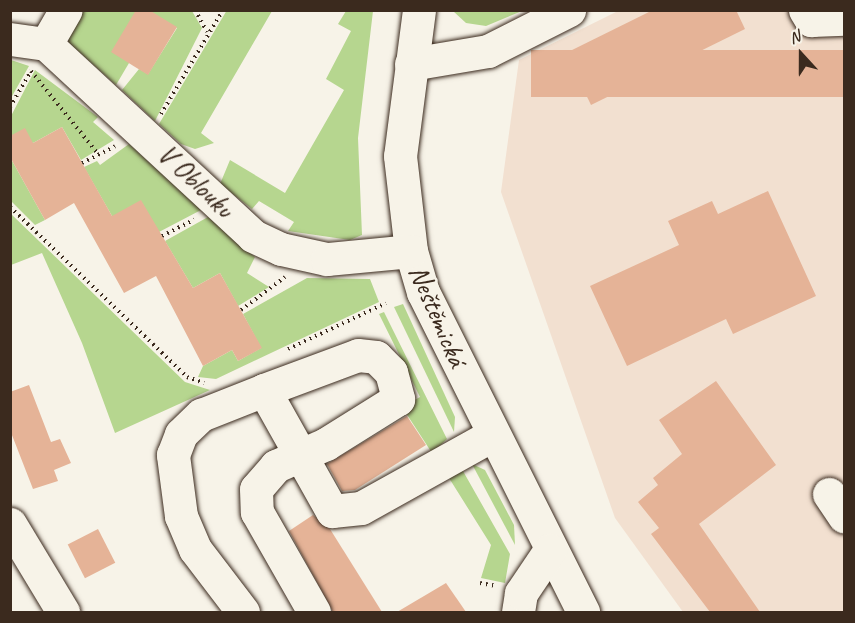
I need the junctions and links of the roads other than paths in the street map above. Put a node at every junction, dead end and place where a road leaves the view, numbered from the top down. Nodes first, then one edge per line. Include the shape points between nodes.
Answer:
1 (66, 10) edge
2 (419, 10) edge
3 (569, 10) edge
4 (805, 10) edge
5 (844, 19) edge
6 (10, 39) edge
7 (38, 58) junction
8 (411, 64) junction
9 (411, 251) junction
10 (264, 390) junction
11 (492, 435) junction
12 (300, 455) junction
13 (10, 524) edge
14 (550, 550) junction
15 (63, 612) edge
16 (243, 612) edge
17 (314, 612) edge
18 (518, 612) edge
19 (583, 612) edge

1 - 7 street
2 - 8 street, Neštěmická
3 - 8 street via 488,51
4 - 5 street via 811,20
6 - 7 street
7 - 9 street, V Oblouku via 150,136 254,236 327,259
8 - 9 street, Neštěmická via 400,156
9 - 11 street, Neštěmická via 423,292
10 - 12 street
10 - 12 street via 358,355 376,357 391,372 398,399
10 - 16 street via 201,415 181,434 172,455 181,516 195,549
11 - 12 street via 362,508 332,511
11 - 14 street, Neštěmická
12 - 17 street via 266,474 256,489 257,512
13 - 15 street
14 - 18 street via 521,593
14 - 19 street, Neštěmická

